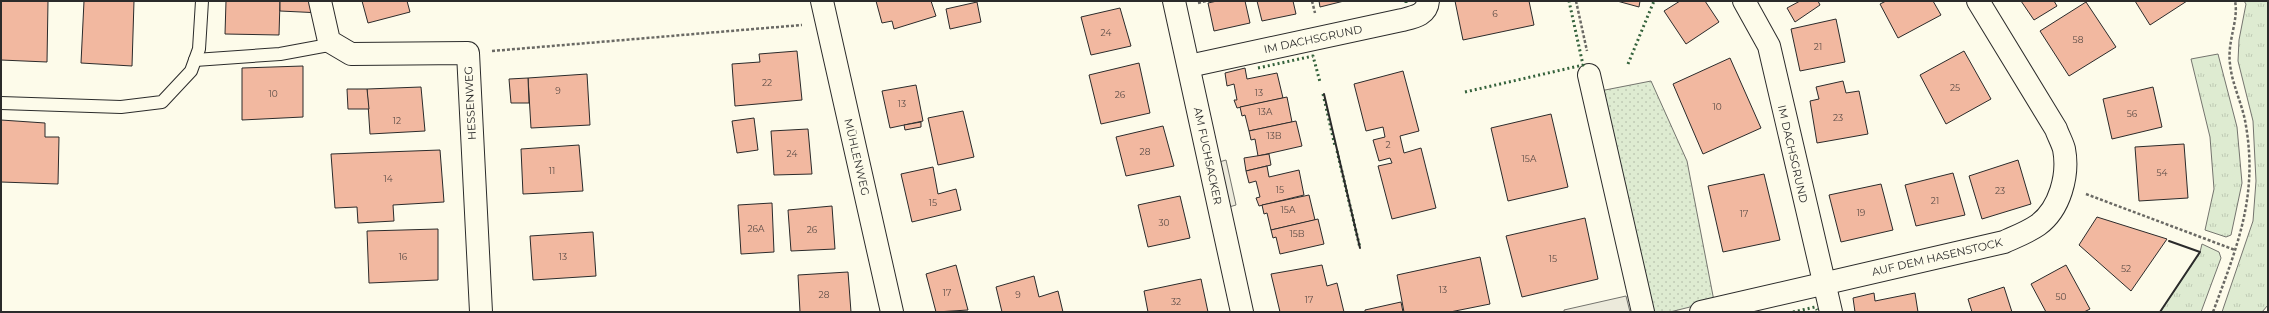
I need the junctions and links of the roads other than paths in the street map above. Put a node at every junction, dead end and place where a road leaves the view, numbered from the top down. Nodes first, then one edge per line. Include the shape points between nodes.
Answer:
1 (202, 1) edge
2 (320, 1) edge
3 (822, 1) edge
4 (1174, 1) edge
5 (1428, 1) edge
6 (1744, 1) edge
7 (1978, 1) edge
8 (334, 44) junction
9 (195, 60) junction
10 (1189, 66) junction
11 (1589, 75) road end
12 (1, 103) edge
13 (1823, 283) junction
14 (481, 312) edge
15 (892, 312) edge
16 (1242, 312) edge
17 (1643, 312) edge
18 (1701, 312) edge
19 (1830, 312) edge

1 - 9 lane via 199,49
2 - 8 street via 329,41
3 - 15 street, MÜHLENWEG
4 - 10 street, AM FUCHSACKER
5 - 10 street, IM DACHSGRUND via 1428,8 1420,15
6 - 13 street, IM DACHSGRUND via 1769,46
7 - 13 street, AUF DEM HASENSTOCK via 2056,129 2064,148 2063,185 2055,206 2038,225 2004,242
8 - 9 lane via 280,54
8 - 14 street, HESSENWEG via 351,54 468,53
9 - 12 lane via 191,71 162,102 121,107
10 - 16 street, AM FUCHSACKER
11 - 17 street
13 - 18 street, AUF DEM HASENSTOCK
13 - 19 street, IM DACHSGRUND

